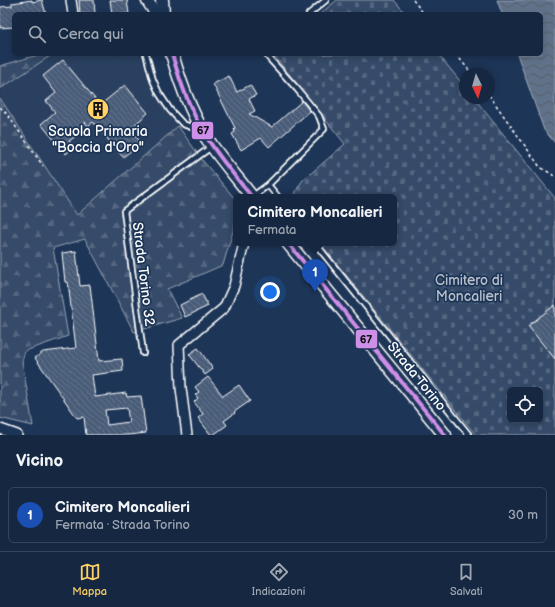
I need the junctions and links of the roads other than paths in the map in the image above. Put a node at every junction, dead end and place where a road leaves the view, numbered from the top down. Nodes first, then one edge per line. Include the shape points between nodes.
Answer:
1 (71, 0) edge
2 (147, 0) edge
3 (326, 0) edge
4 (162, 11) edge
5 (73, 12) edge
6 (311, 12) edge
7 (147, 56) edge
8 (173, 56) edge
9 (268, 56) edge
10 (203, 131) junction
11 (212, 146) junction
12 (268, 185) junction
13 (250, 194) edge
14 (256, 194) edge
15 (276, 194) edge
16 (243, 246) edge
17 (290, 246) edge
18 (317, 246) edge
19 (143, 353) dead end
20 (0, 429) edge
21 (18, 435) edge
22 (187, 435) edge
23 (445, 435) edge
24 (469, 435) edge

1 - 5 street
2 - 4 street via 154,12
3 - 6 lane
7 - 10 lane via 159,94 170,110 183,124
8 - 10 main road via 183,88
9 - 12 lane via 319,116 324,130
10 - 11 main road
11 - 13 main road
11 - 19 lane, Strada Torino 32 via 124,211
12 - 14 lane
12 - 15 lane
16 - 22 street via 234,286 224,308 179,345
17 - 23 main road, Strada Torino
18 - 24 lane
20 - 21 street

